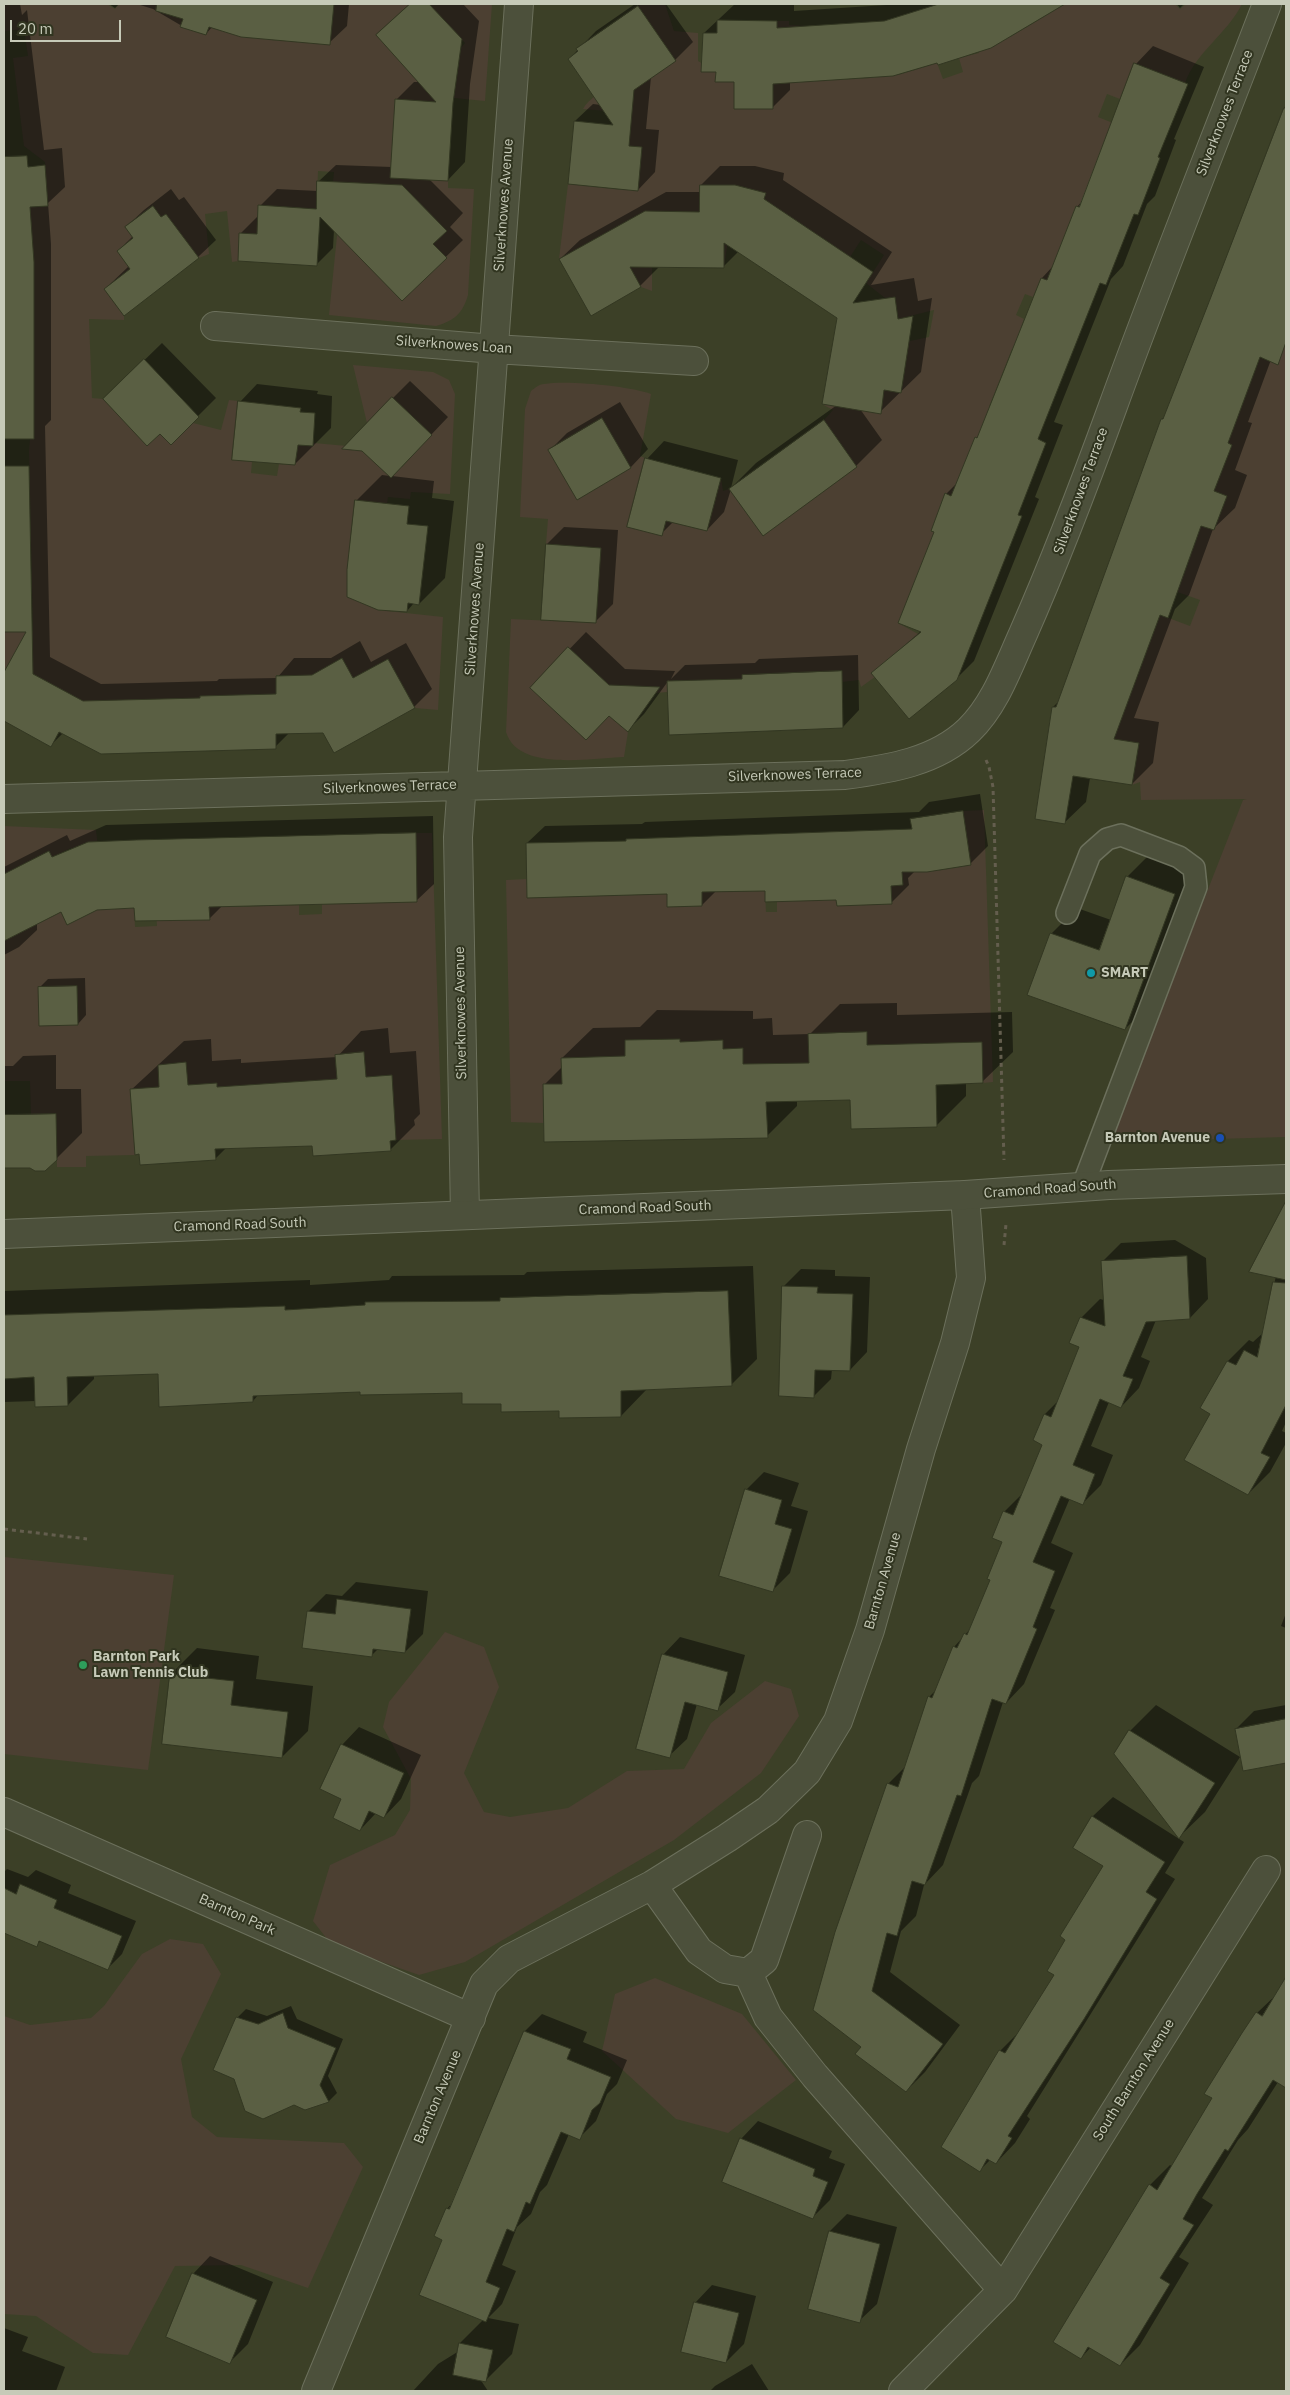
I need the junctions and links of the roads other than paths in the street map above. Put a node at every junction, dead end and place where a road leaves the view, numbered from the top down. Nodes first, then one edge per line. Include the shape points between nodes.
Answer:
1 (519, 4) edge
2 (1268, 4) edge
3 (214, 326) dead end
4 (494, 349) junction
5 (694, 361) dead end
6 (462, 785) junction
7 (4, 799) edge
8 (1067, 914) dead end
9 (1286, 1179) edge
10 (1082, 1188) junction
11 (966, 1195) junction
12 (465, 1215) junction
13 (4, 1234) edge
14 (4, 1812) edge
15 (807, 1835) dead end
16 (1266, 1870) dead end
17 (652, 1885) junction
18 (748, 1973) junction
19 (471, 2018) junction
20 (1003, 2290) junction
21 (316, 2391) edge
22 (903, 2391) edge

1 - 4 street, Silverknowes Avenue
2 - 6 street, Silverknowes Terrace via 1060,550 1004,675 983,715 968,731 948,747 920,760 885,770 845,775
3 - 4 street, Silverknowes Loan
4 - 5 street, Silverknowes Loan
4 - 6 street, Silverknowes Avenue
6 - 7 street, Silverknowes Terrace
6 - 12 street, Silverknowes Avenue via 458,837
8 - 10 lane via 1090,854 1107,839 1121,835 1179,857 1194,868 1196,888
9 - 10 street, Cramond Road South
10 - 11 street, Cramond Road South
11 - 12 street, Cramond Road South
11 - 17 street, Barnton Avenue via 971,1278 955,1343 870,1630 838,1721 807,1772 768,1810
12 - 13 street, Cramond Road South
14 - 19 street, Barnton Park
15 - 18 street via 764,1960
16 - 20 street, South Barnton Avenue
17 - 18 street via 699,1951 725,1969
17 - 19 street, Barnton Avenue via 509,1960 484,1984
18 - 20 street via 768,2017 791,2047
19 - 21 street, Barnton Avenue
20 - 22 street, South Barnton Avenue

